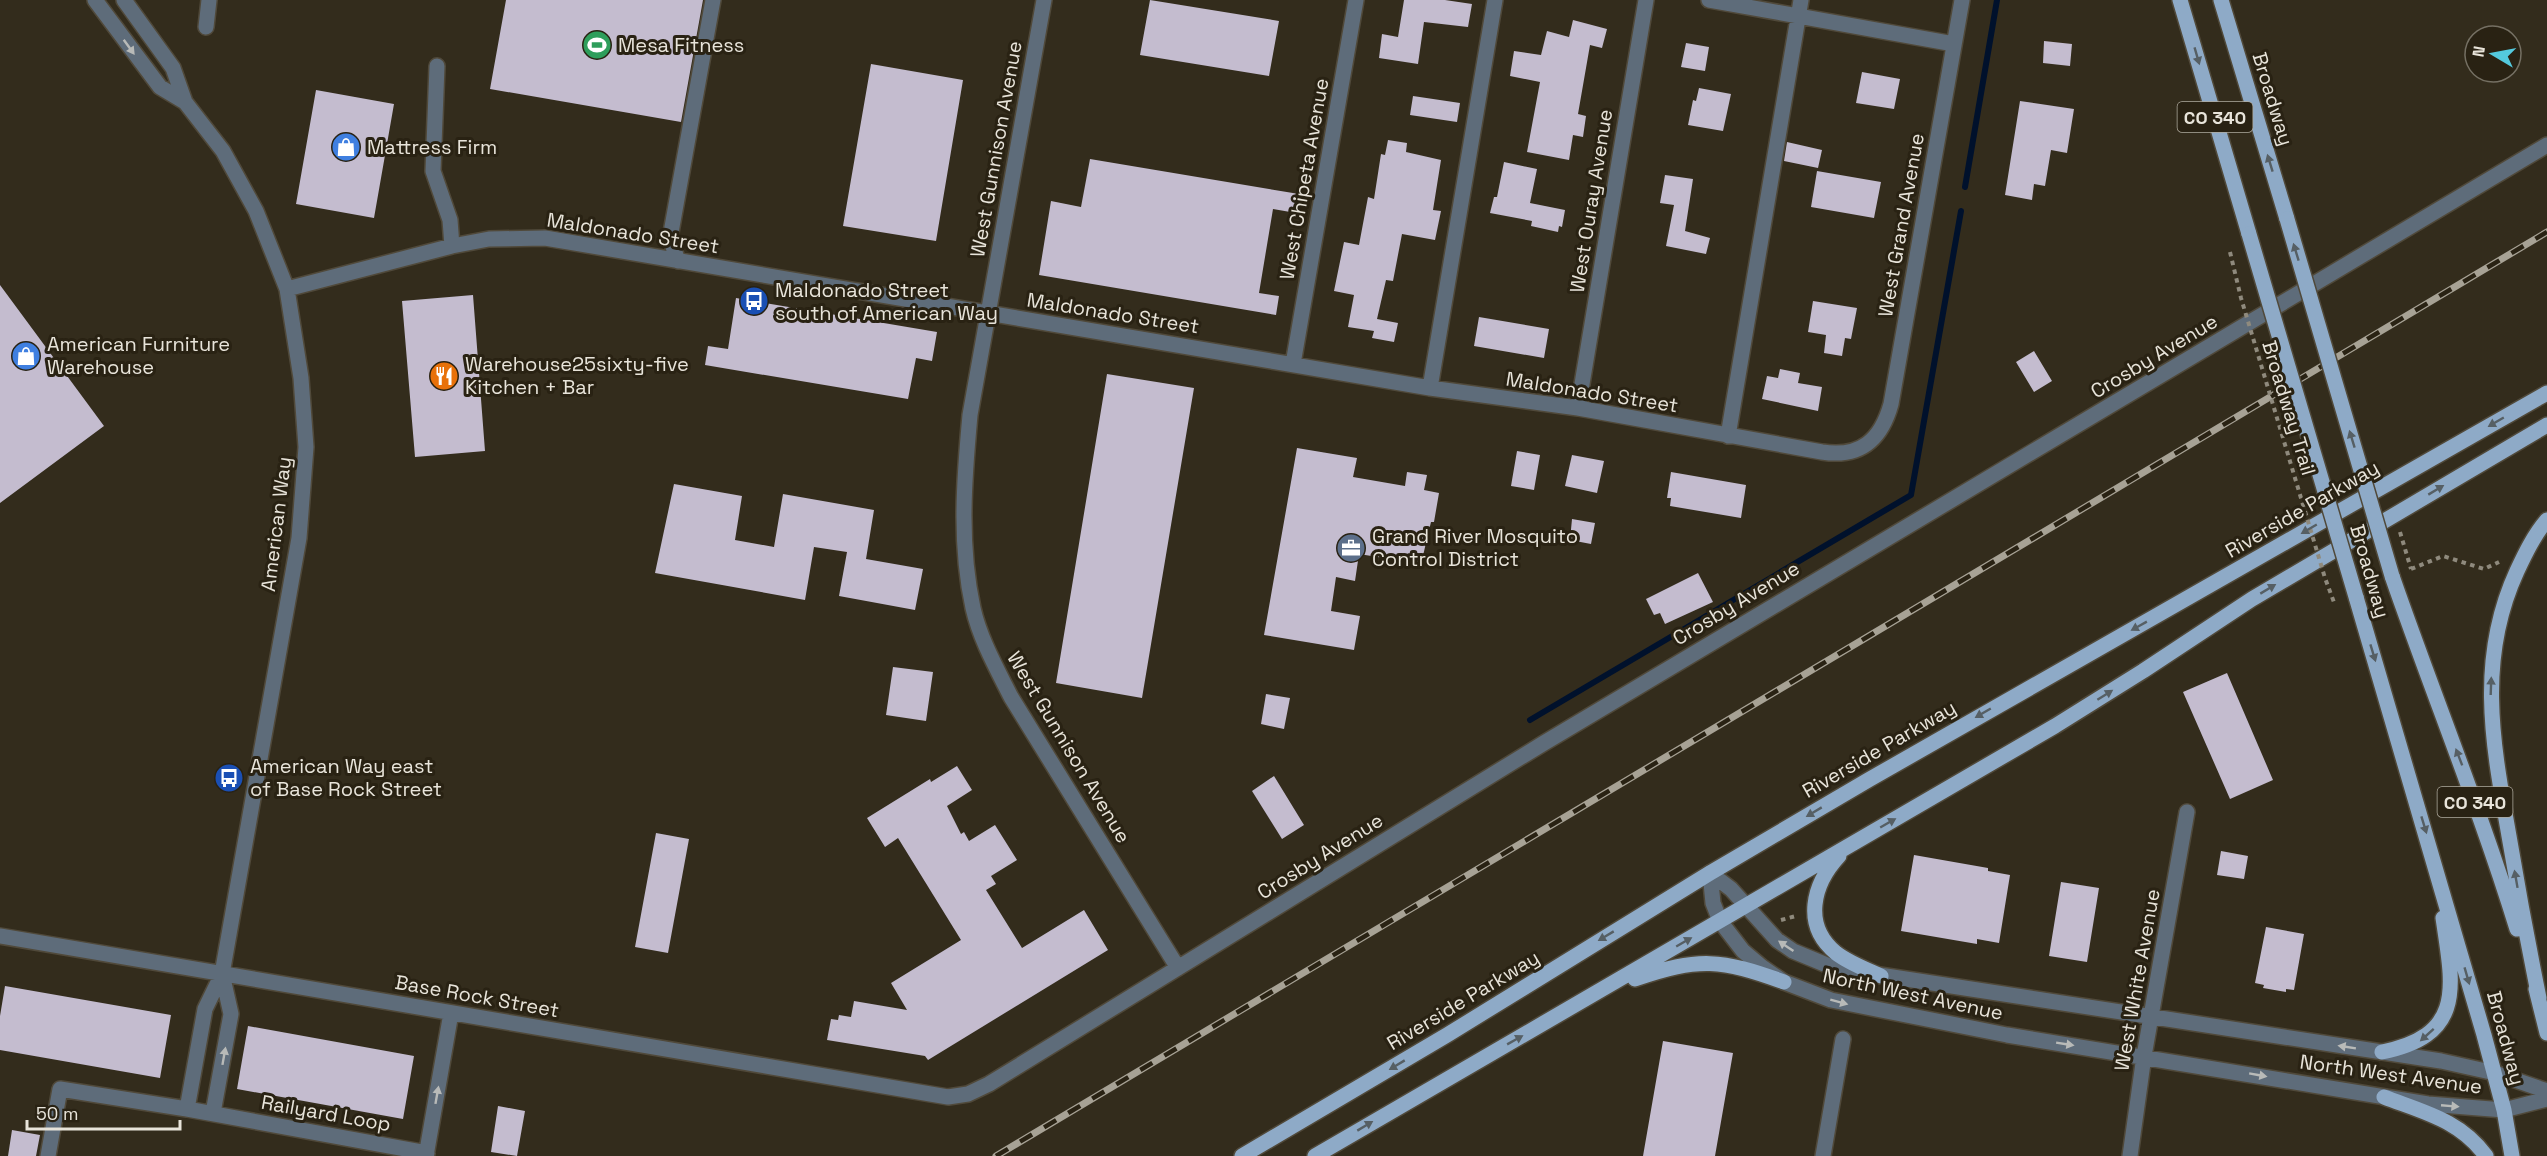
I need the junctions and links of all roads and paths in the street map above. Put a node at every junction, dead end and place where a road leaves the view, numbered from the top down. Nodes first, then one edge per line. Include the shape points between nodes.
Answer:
1 (95, 0) edge
2 (124, 0) edge
3 (209, 0) edge
4 (713, 0) edge
5 (1044, 0) edge
6 (1356, 0) edge
7 (1495, 0) edge
8 (1646, 0) edge
9 (1709, 0) edge
10 (1801, 0) edge
11 (1962, 0) edge
12 (2180, 0) edge
13 (2221, 0) edge
14 (1798, 16) junction
15 (206, 27) dead end
16 (1954, 44) junction
17 (437, 66) dead end
18 (185, 102) junction
19 (2547, 145) edge
20 (452, 246) junction
21 (2230, 252) dead end
22 (678, 261) junction
23 (287, 289) junction
24 (988, 314) junction
25 (1293, 364) junction
26 (1430, 388) junction
27 (2547, 393) edge
28 (1578, 408) junction
29 (2547, 425) edge
30 (1728, 436) junction
31 (1862, 447) joint
32 (2547, 520) edge
33 (2499, 562) dead end
34 (2411, 569) dead end
35 (2335, 605) dead end
36 (2187, 812) dead end
37 (1846, 847) junction
38 (2434, 859) junction
39 (1710, 873) junction
40 (1747, 905) junction
41 (1796, 916) dead end
42 (1720, 921) junction
43 (1778, 921) dead end
44 (0, 936) edge
45 (1178, 968) junction
46 (222, 974) junction
47 (1881, 976) junction
48 (1784, 982) junction
49 (1604, 989) junction
50 (2539, 998) junction
51 (451, 1013) junction
52 (2151, 1017) junction
53 (2547, 1033) edge
54 (1843, 1039) dead end
55 (2382, 1052) junction
56 (2144, 1056) junction
57 (2495, 1073) junction
58 (2547, 1090) edge
59 (948, 1097) joint
60 (2384, 1097) junction
61 (2547, 1099) edge
62 (187, 1109) junction
63 (2504, 1110) junction
64 (213, 1113) junction
65 (427, 1154) edge
66 (48, 1156) edge
67 (1242, 1156) edge
68 (1315, 1156) edge
69 (1823, 1156) edge
70 (2130, 1156) edge
71 (2486, 1156) edge
72 (2512, 1156) edge

1 -> 18 street, American Way via 160,87
2 - 18 street, American Way via 173,69
3 - 15 street
4 - 22 street via 670,238
5 - 24 street, West Gunnison Avenue
6 - 25 street, West Chipeta Avenue
7 - 26 street
8 - 28 street, West Ouray Avenue
9 - 14 street
10 - 14 street
11 - 16 street, West Grand Avenue
12 -> 38 main road, Broadway / CO 340, bridge
50 -> 13 main road, Broadway / CO 340, bridge via 2459,756 2392,576
14 - 16 street
14 - 30 street
16 - 31 street, West Grand Avenue via 1892,404 1886,423
17 - 20 street via 433,171 450,220
18 - 23 street, American Way via 239,177 268,237
19 - 45 street, Crosby Avenue via 1866,549
20 - 22 street, Maldonado Street via 489,239 544,238
20 - 23 street, Maldonado Street
21 - 35 path, Broadway Trail, bridge
22 - 24 street, Maldonado Street
23 - 46 street, American Way via 305,413 300,538
24 - 25 street, Maldonado Street
24 - 45 street, West Gunnison Avenue via 970,415 964,478 964,552 974,610 1011,697
25 - 26 street, Maldonado Street
26 - 28 street, Maldonado Street
27 -> 39 main road, Riverside Parkway via 2023,690
28 - 30 street, Maldonado Street
37 -> 29 main road via 2055,726 2252,599
30 - 31 street, Maldonado Street via 1838,454
50 -> 32 main road via 2498,775 2490,689 2499,623 2510,587
33 - 34 path via 2484,569 2443,556
36 - 52 street, West White Avenue
37 - 40 main road
37 - 47 main road via 1821,879 1814,918 1836,953
38 -> 55 main road via 2451,991 2440,1022 2422,1041
38 -> 57 main road, Broadway / CO 340
39 - 40 street, North West Avenue
39 - 42 street, North West Avenue via 1713,903
39 -> 67 main road, Riverside Parkway
40 - 42 main road
47 -> 40 street, North West Avenue via 1834,968 1793,951 1766,930
41 - 43 path
42 - 48 street, North West Avenue via 1743,951
49 -> 42 main road
44 - 46 street, Base Rock Street
45 - 59 street, Crosby Avenue via 989,1084 968,1094
46 - 51 street, Base Rock Street
46 - 62 street via 205,1009
64 -> 46 street via 231,1014
47 - 52 street, North West Avenue
48 - 49 main road via 1732,964 1701,962 1669,967
48 -> 56 street, North West Avenue via 1857,1007
68 -> 49 main road
50 - 53 main road, Broadway / CO 340
51 - 59 street, Base Rock Street
65 -> 51 street
55 -> 52 street, North West Avenue
52 - 56 street, West White Avenue
54 - 69 street
55 - 57 street, North West Avenue
56 -> 60 street, North West Avenue
56 - 70 street, West White Avenue
57 - 58 street, North West Avenue
57 - 63 main road, Broadway / CO 340
60 -> 63 street, North West Avenue
60 - 71 main road via 2463,1130
61 - 63 street, North West Avenue
62 - 64 street, Railyard Loop
62 - 66 street, Railyard Loop via 60,1089
63 - 72 main road, Broadway / CO 340
64 - 65 street, Railyard Loop

